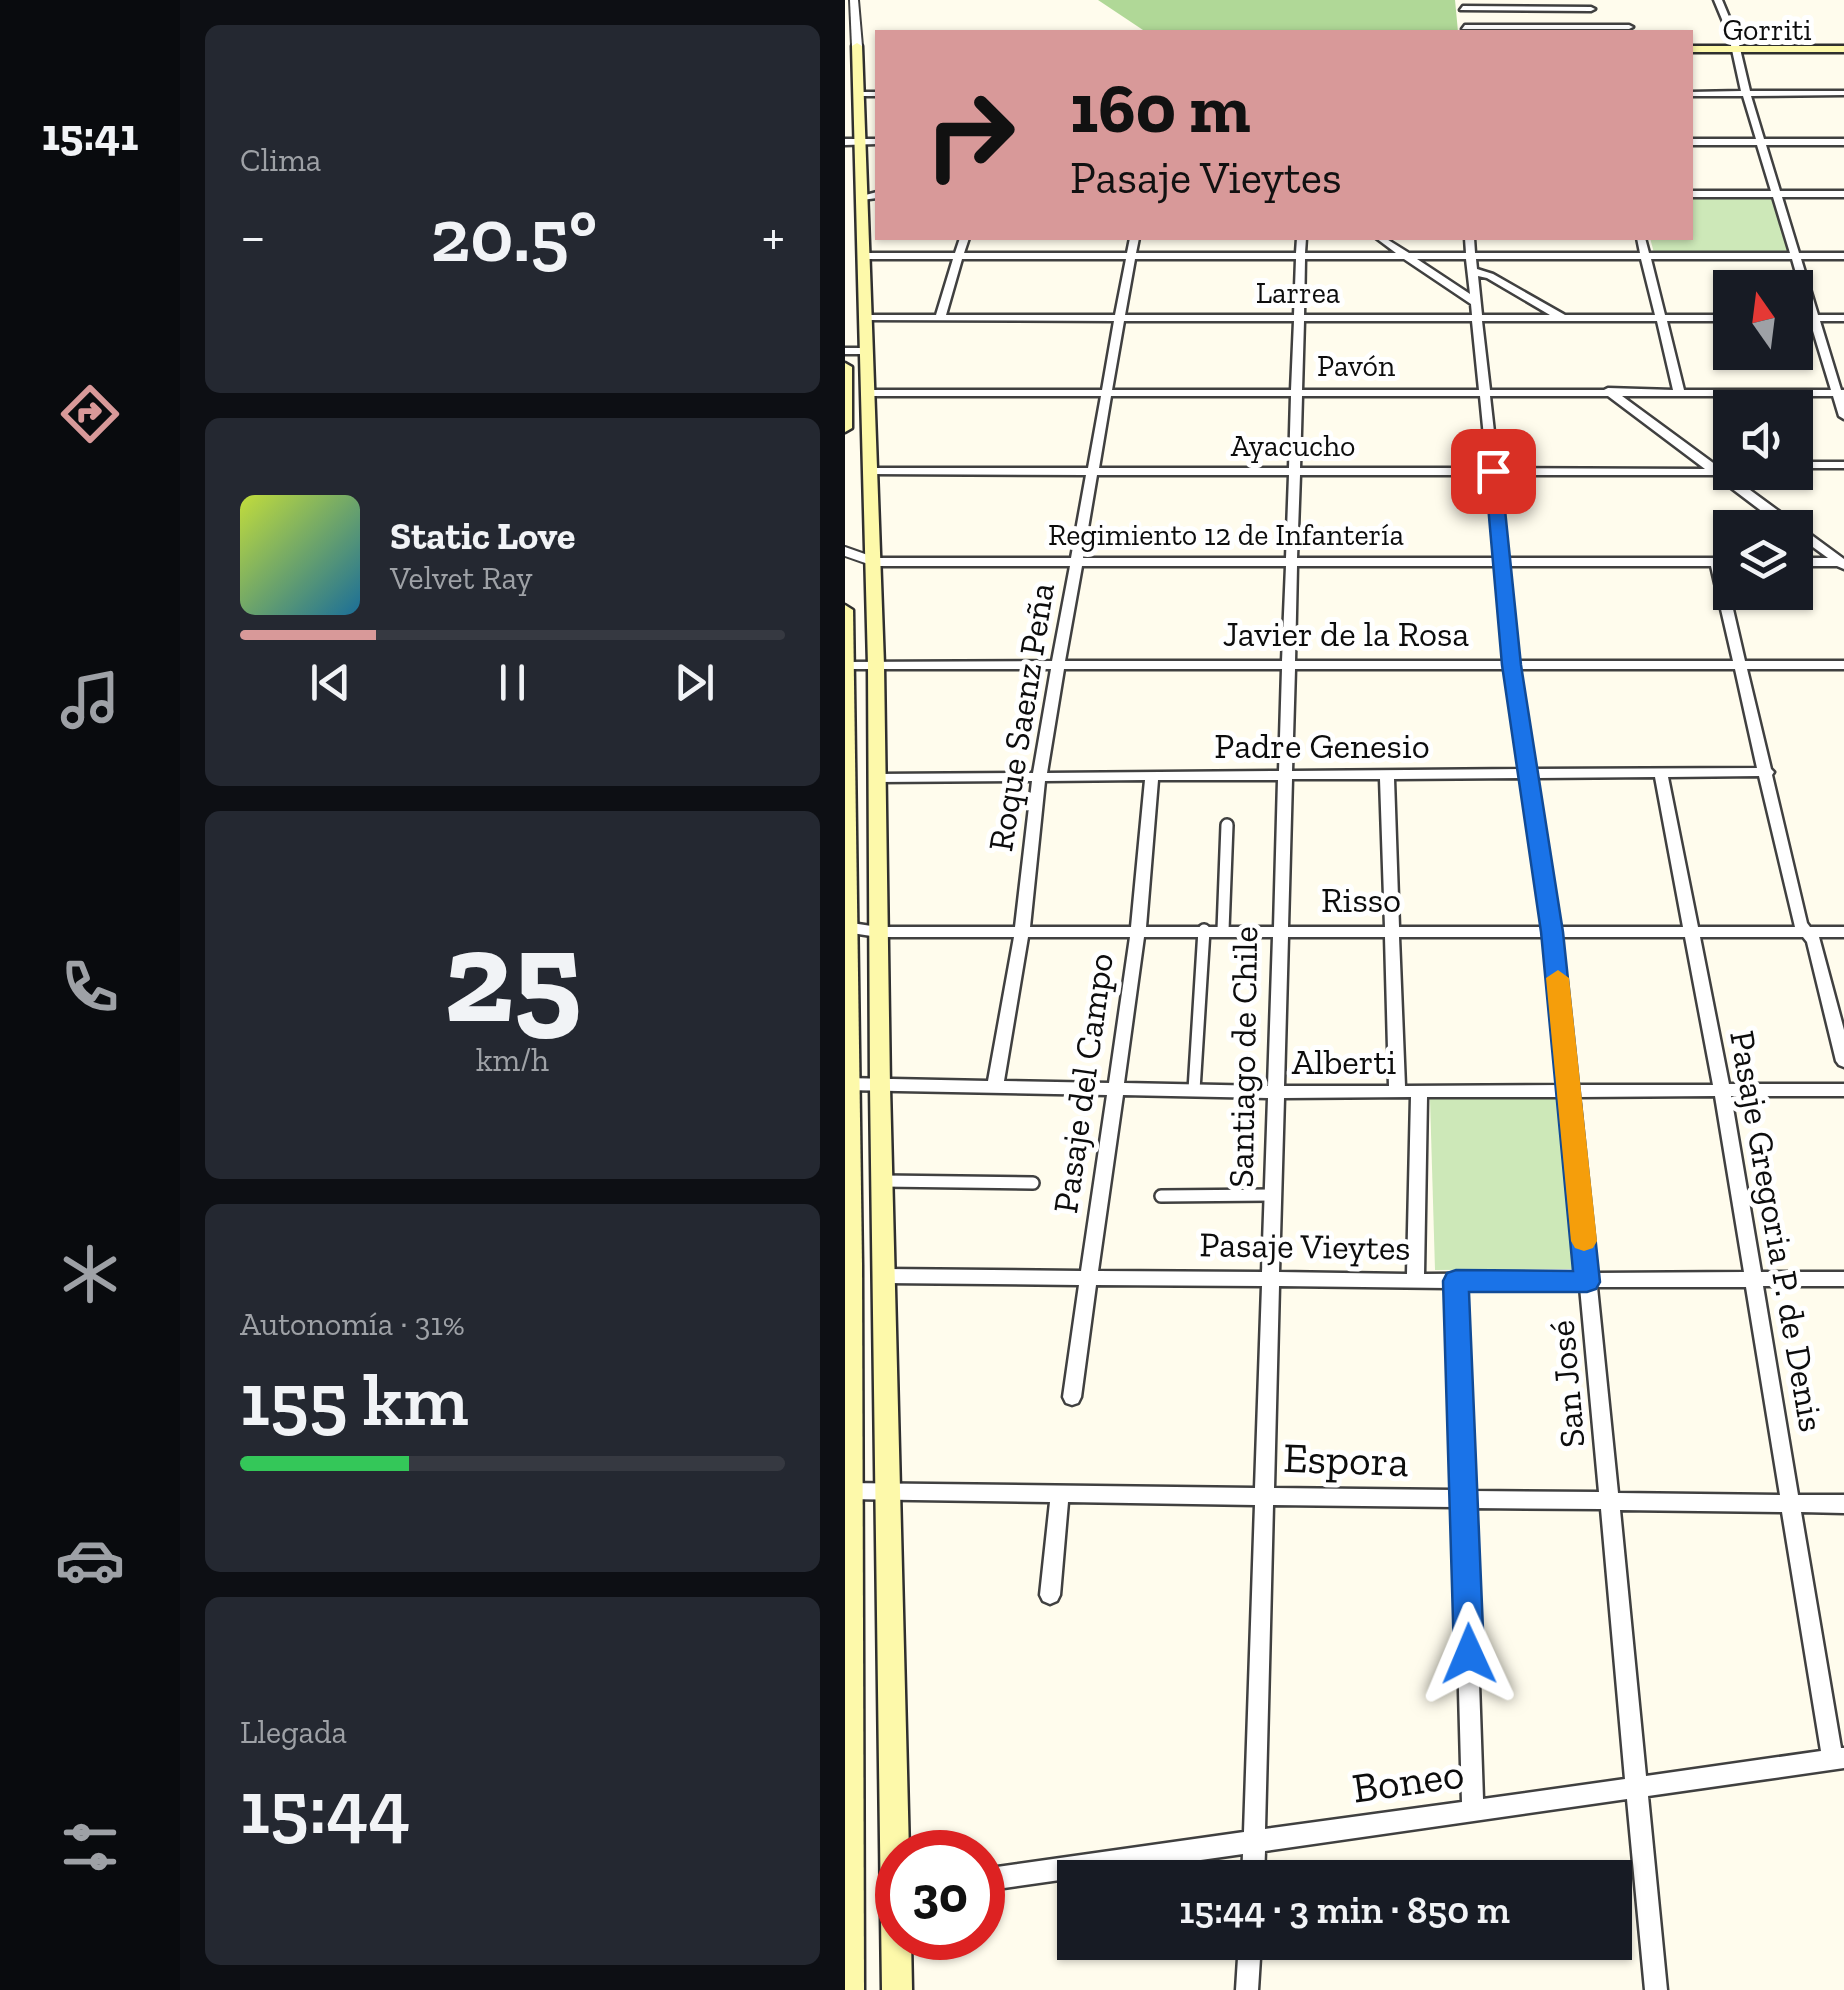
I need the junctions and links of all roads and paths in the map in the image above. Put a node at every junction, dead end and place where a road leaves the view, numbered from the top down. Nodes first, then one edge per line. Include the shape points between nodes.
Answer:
1 (854, 0) edge
2 (1719, 0) edge
3 (1463, 4) edge
4 (1590, 4) edge
5 (1629, 27) dead end
6 (1465, 30) edge
7 (1595, 30) edge
8 (851, 48) edge
9 (874, 50) edge
10 (1693, 52) edge
11 (1735, 52) junction
12 (1844, 52) edge
13 (1746, 93) junction
14 (859, 94) junction
15 (875, 94) edge
16 (1693, 94) edge
17 (1844, 94) edge
18 (845, 142) edge
19 (861, 142) junction
20 (875, 142) edge
21 (1693, 142) edge
22 (1761, 142) junction
23 (1844, 142) edge
24 (1693, 194) edge
25 (1777, 194) junction
26 (1844, 194) edge
27 (870, 196) edge
28 (964, 240) edge
29 (1134, 240) edge
30 (1301, 240) edge
31 (1383, 240) edge
32 (1641, 240) edge
33 (1131, 254) junction
34 (959, 255) junction
35 (1470, 255) edge
36 (1645, 255) junction
37 (864, 256) junction
38 (1796, 256) junction
39 (1844, 256) edge
40 (1300, 257) junction
41 (1408, 258) junction
42 (1477, 311) junction
43 (866, 318) junction
44 (939, 318) junction
45 (1119, 318) junction
46 (1300, 318) junction
47 (1659, 318) junction
48 (1713, 318) edge
49 (1815, 318) junction
50 (1844, 318) edge
51 (1564, 319) junction
52 (845, 350) edge
53 (867, 351) junction
54 (845, 366) edge
55 (1107, 391) junction
56 (1297, 391) junction
57 (1607, 391) junction
58 (1679, 391) junction
59 (1486, 392) junction
60 (869, 393) junction
61 (1840, 393) edge
62 (1844, 416) edge
63 (845, 428) edge
64 (1813, 465) edge
65 (1844, 465) edge
66 (1713, 470) edge
67 (1092, 471) junction
68 (1493, 471) junction
69 (871, 472) junction
70 (1294, 472) junction
71 (1713, 472) edge
72 (1740, 490) edge
73 (1769, 510) edge
74 (1813, 542) edge
75 (845, 551) edge
76 (874, 562) junction
77 (1076, 562) junction
78 (1291, 562) junction
79 (1503, 562) junction
80 (1713, 562) edge
81 (1813, 562) edge
82 (1843, 563) edge
83 (845, 610) edge
84 (1732, 610) edge
85 (1741, 663) junction
86 (1288, 664) junction
87 (1844, 664) edge
88 (847, 665) junction
89 (877, 665) junction
90 (1058, 665) junction
91 (1512, 665) junction
92 (1767, 772) junction
93 (1661, 774) junction
94 (1526, 775) junction
95 (1285, 776) junction
96 (1387, 776) junction
97 (877, 778) junction
98 (1152, 778) junction
99 (1041, 779) junction
100 (847, 790) edge
101 (1227, 825) dead end
102 (847, 927) edge
103 (1137, 930) junction
104 (1204, 930) junction
105 (1223, 930) junction
106 (1281, 930) junction
107 (1393, 930) junction
108 (1022, 931) junction
109 (1691, 931) junction
110 (879, 932) junction
111 (1552, 932) junction
112 (1806, 932) junction
113 (1844, 932) edge
114 (1844, 1060) edge
115 (847, 1084) edge
116 (880, 1087) junction
117 (995, 1088) junction
118 (1116, 1089) junction
119 (1194, 1090) junction
120 (1570, 1090) junction
121 (1721, 1090) junction
122 (1844, 1090) edge
123 (1277, 1092) junction
124 (1397, 1092) junction
125 (1419, 1092) junction
126 (883, 1182) junction
127 (1033, 1182) dead end
128 (1274, 1195) junction
129 (1161, 1196) dead end
130 (848, 1265) edge
131 (885, 1276) junction
132 (1086, 1277) junction
133 (1272, 1278) junction
134 (1415, 1280) junction
135 (1844, 1280) edge
136 (1456, 1281) junction
137 (1753, 1281) junction
138 (1587, 1282) junction
139 (1072, 1397) dead end
140 (847, 1491) edge
141 (887, 1491) junction
142 (1060, 1493) junction
143 (1266, 1494) junction
144 (1465, 1500) junction
145 (1608, 1502) junction
146 (1844, 1504) edge
147 (1790, 1505) junction
148 (1050, 1595) dead end
149 (1839, 1759) edge
150 (847, 1761) edge
151 (1634, 1786) junction
152 (1473, 1808) junction
153 (895, 1830) edge
154 (1255, 1838) junction
155 (1254, 1860) edge
156 (1005, 1877) edge
157 (897, 1960) edge
158 (1249, 1960) edge
159 (849, 1990) edge
160 (897, 1990) edge
161 (1247, 1990) edge
162 (1655, 1990) edge

1 - 8 street
2 - 11 street
3 - 4 street
3 - 6 street
4 - 7 street
5 - 7 street
6 - 7 street
8 - 9 main road
8 - 14 main road
10 - 11 main road, Gorriti
11 - 12 main road, Gorriti
11 - 13 street
13 - 16 street
13 - 17 street
13 - 22 street
14 - 15 street
14 - 19 main road
18 - 19 street
19 - 20 street
19 - 27 main road
21 - 22 street
22 - 23 street
22 - 25 street
24 - 25 street
25 - 26 street
25 - 38 street
27 - 37 main road
28 - 34 street
29 - 33 street, Roque Saenz Peña
30 - 40 street, Santiago de Chile
31 - 41 street
32 - 36 street
33 - 34 street
33 - 40 street
33 - 45 street, Roque Saenz Peña
34 - 37 street
34 - 44 street
35 - 36 street
35 - 41 street
35 - 42 street, San José
35 - 51 street via 1490,276
36 - 38 street
36 - 47 street
37 - 43 main road
38 - 39 street
38 - 49 street
40 - 41 street
40 - 46 street, Santiago de Chile
41 - 42 street
42 - 46 street, Larrea
42 - 51 street, Larrea
42 - 59 street, San José
43 - 44 street, Larrea
43 - 53 main road
44 - 45 street, Larrea
45 - 46 street, Larrea
45 - 55 street, Roque Saenz Peña
46 - 56 street, Santiago de Chile
47 - 48 street, Larrea
47 - 51 street, Larrea
47 - 58 street
49 - 50 street
49 - 61 street
52 - 53 street
53 - 60 main road
54 - 63 main road
55 - 56 street, Pavón
55 - 60 street, Pavón
55 - 67 street, Roque Saenz Peña
56 - 59 street, Pavón
56 - 70 street, Santiago de Chile
57 - 58 street, Pavón
57 - 59 street, Pavón
57 - 66 street
58 - 61 street, Pavón
59 - 68 street, San José
60 - 69 main road
61 - 62 street
64 - 65 street
67 - 69 street, Ayacucho
67 - 70 street, Ayacucho
67 - 77 street, Roque Saenz Peña
68 - 70 street, Ayacucho
68 - 71 street, Ayacucho
68 - 79 street, San José
69 - 76 main road
70 - 78 street, Santiago de Chile
72 - 73 street
74 - 82 street
75 - 76 street, Regimiento 12 de Infantería
76 - 77 street, Regimiento 12 de Infantería
76 - 89 main road
77 - 78 street, Regimiento 12 de Infantería
77 - 90 street, Roque Saenz Peña
78 - 79 street, Regimiento 12 de Infantería
78 - 86 street, Santiago de Chile
79 - 80 street, Regimiento 12 de Infantería
79 - 91 street, San José
81 - 82 street
83 - 88 main road
84 - 85 street
85 - 87 street, Javier de la Rosa
85 - 91 street, Javier de la Rosa
85 - 92 street
86 - 90 street, Javier de la Rosa
86 - 91 street, Javier de la Rosa
86 - 95 street, Santiago de Chile
88 - 89 street, Javier de la Rosa
88 - 100 main road
89 - 90 street, Javier de la Rosa
89 - 97 main road
90 - 99 street, Roque Saenz Peña
91 - 94 street, San José
92 - 93 street, Padre Genesio
92 - 112 street
93 - 94 street, Padre Genesio
93 - 109 street, Pasaje Gregoria P. de Denis
94 - 96 street, Padre Genesio
94 - 111 street, San José
95 - 96 street, Padre Genesio
95 - 98 street, Padre Genesio
95 - 106 street, Santiago de Chile
96 - 107 street
97 - 99 street, Padre Genesio
97 - 110 main road
98 - 99 street, Padre Genesio
98 - 103 street, Pasaje del Campo
99 - 108 street, Roque Saenz Peña
100 - 102 main road
101 - 105 street
102 - 110 street, Risso
102 - 115 main road
103 - 104 street, Risso
103 - 108 street, Risso
103 - 118 street, Pasaje del Campo
104 - 105 street, Risso
104 - 119 street
105 - 106 street, Risso
106 - 107 street, Risso
106 - 123 street, Santiago de Chile
107 - 111 street, Risso
107 - 124 street
108 - 110 street, Risso
108 - 117 street, Roque Saenz Peña
109 - 111 street, Risso
109 - 112 street, Risso
109 - 121 street, Pasaje Gregoria P. de Denis
110 - 116 main road
111 - 120 street, San José
112 - 113 street, Risso
112 - 114 street via 1814,941
115 - 116 street, Alberti
115 - 130 main road
116 - 117 street, Alberti
116 - 126 main road
117 - 118 street, Alberti
118 - 119 street, Alberti
118 - 132 street, Pasaje del Campo
119 - 123 street, Alberti
120 - 121 street, Alberti
120 - 125 street, Alberti
120 - 138 street, San José
121 - 122 street, Alberti
121 - 137 street, Pasaje Gregoria P. de Denis
123 - 124 street, Alberti
123 - 128 street, Santiago de Chile
124 - 125 street, Alberti
125 - 134 street
126 - 127 street
126 - 131 main road
128 - 129 street
128 - 133 street, Santiago de Chile
130 - 140 main road
131 - 132 street, Pasaje Vieytes
131 - 141 main road
132 - 133 street, Pasaje Vieytes
132 - 139 street, Pasaje del Campo
133 - 134 street, Pasaje Vieytes
133 - 143 street, Santiago de Chile
134 - 136 street, Pasaje Vieytes
135 - 137 street, Pasaje Vieytes
136 - 138 street, Pasaje Vieytes
136 - 144 street
137 - 138 street, Pasaje Vieytes
137 - 147 street, Pasaje Gregoria P. de Denis
138 - 145 street, San José
140 - 141 street, Espora
140 - 150 main road
141 - 142 street, Espora
141 - 153 main road
142 - 143 street, Espora
142 - 148 street
143 - 144 street, Espora
143 - 154 street, Santiago de Chile
144 - 145 street, Espora
144 - 152 street
145 - 147 street, Espora
145 - 151 street, San José
146 - 147 street, Espora
147 - 149 street, Pasaje Gregoria P. de Denis
149 - 151 street, Boneo
150 - 159 main road
151 - 152 street, Boneo
151 - 162 street, San José
152 - 154 street, Boneo
154 - 155 street, Santiago de Chile
154 - 156 street, Boneo
157 - 160 main road
158 - 161 street

